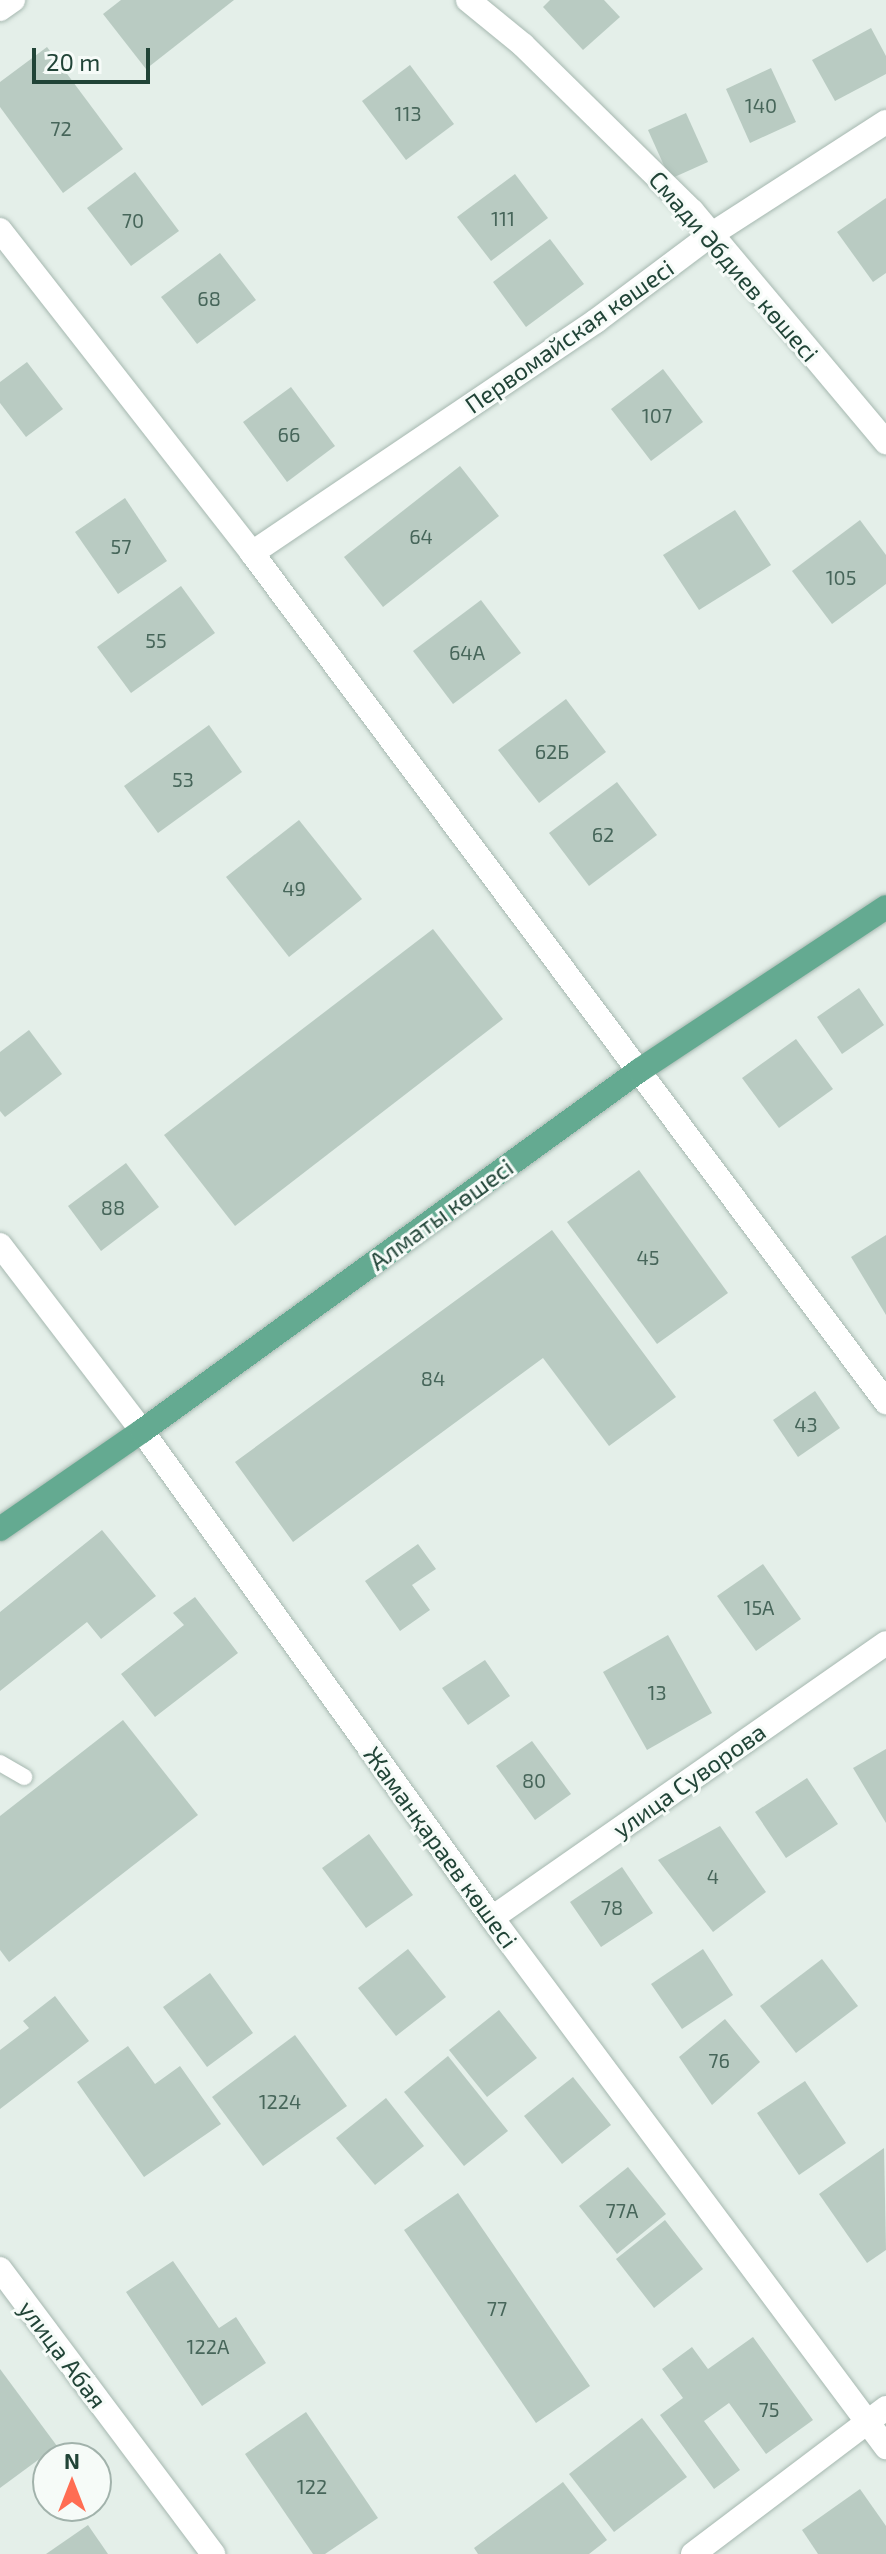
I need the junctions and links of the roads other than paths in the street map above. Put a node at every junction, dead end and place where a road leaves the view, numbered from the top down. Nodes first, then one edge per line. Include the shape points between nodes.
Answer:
1 (13, 0) edge
2 (468, 0) edge
3 (0, 9) edge
4 (886, 122) edge
5 (0, 230) edge
6 (712, 234) junction
7 (886, 442) edge
8 (252, 553) junction
9 (886, 907) edge
10 (640, 1070) junction
11 (0, 1245) edge
12 (886, 1402) edge
13 (142, 1431) junction
14 (0, 1529) edge
15 (886, 1643) edge
16 (0, 1763) edge
17 (24, 1777) dead end
18 (492, 1918) junction
19 (0, 2269) edge
20 (876, 2416) edge
21 (886, 2447) edge
22 (213, 2554) edge
23 (693, 2554) edge

1 - 3 street
2 - 6 street, Смади Әбдиев көшесі via 523,45
4 - 6 street, Первомайская көшесі
5 - 8 street
6 - 7 street, Смади Әбдиев көшесі
6 - 8 street, Первомайская көшесі via 596,321
8 - 10 street
9 - 10 main road, Алматы көшесі
10 - 12 street
10 - 13 main road, Алматы көшесі
11 - 13 street, Жаманқараев көшесі
13 - 14 main road, Алматы көшесі
13 - 18 street, Жаманқараев көшесі
15 - 18 street, улица Суворова
16 - 17 lane
18 - 20 street, Жаманқараев көшесі
19 - 22 street, улица Абая
20 - 21 street, Жаманқараев көшесі
20 - 23 street

